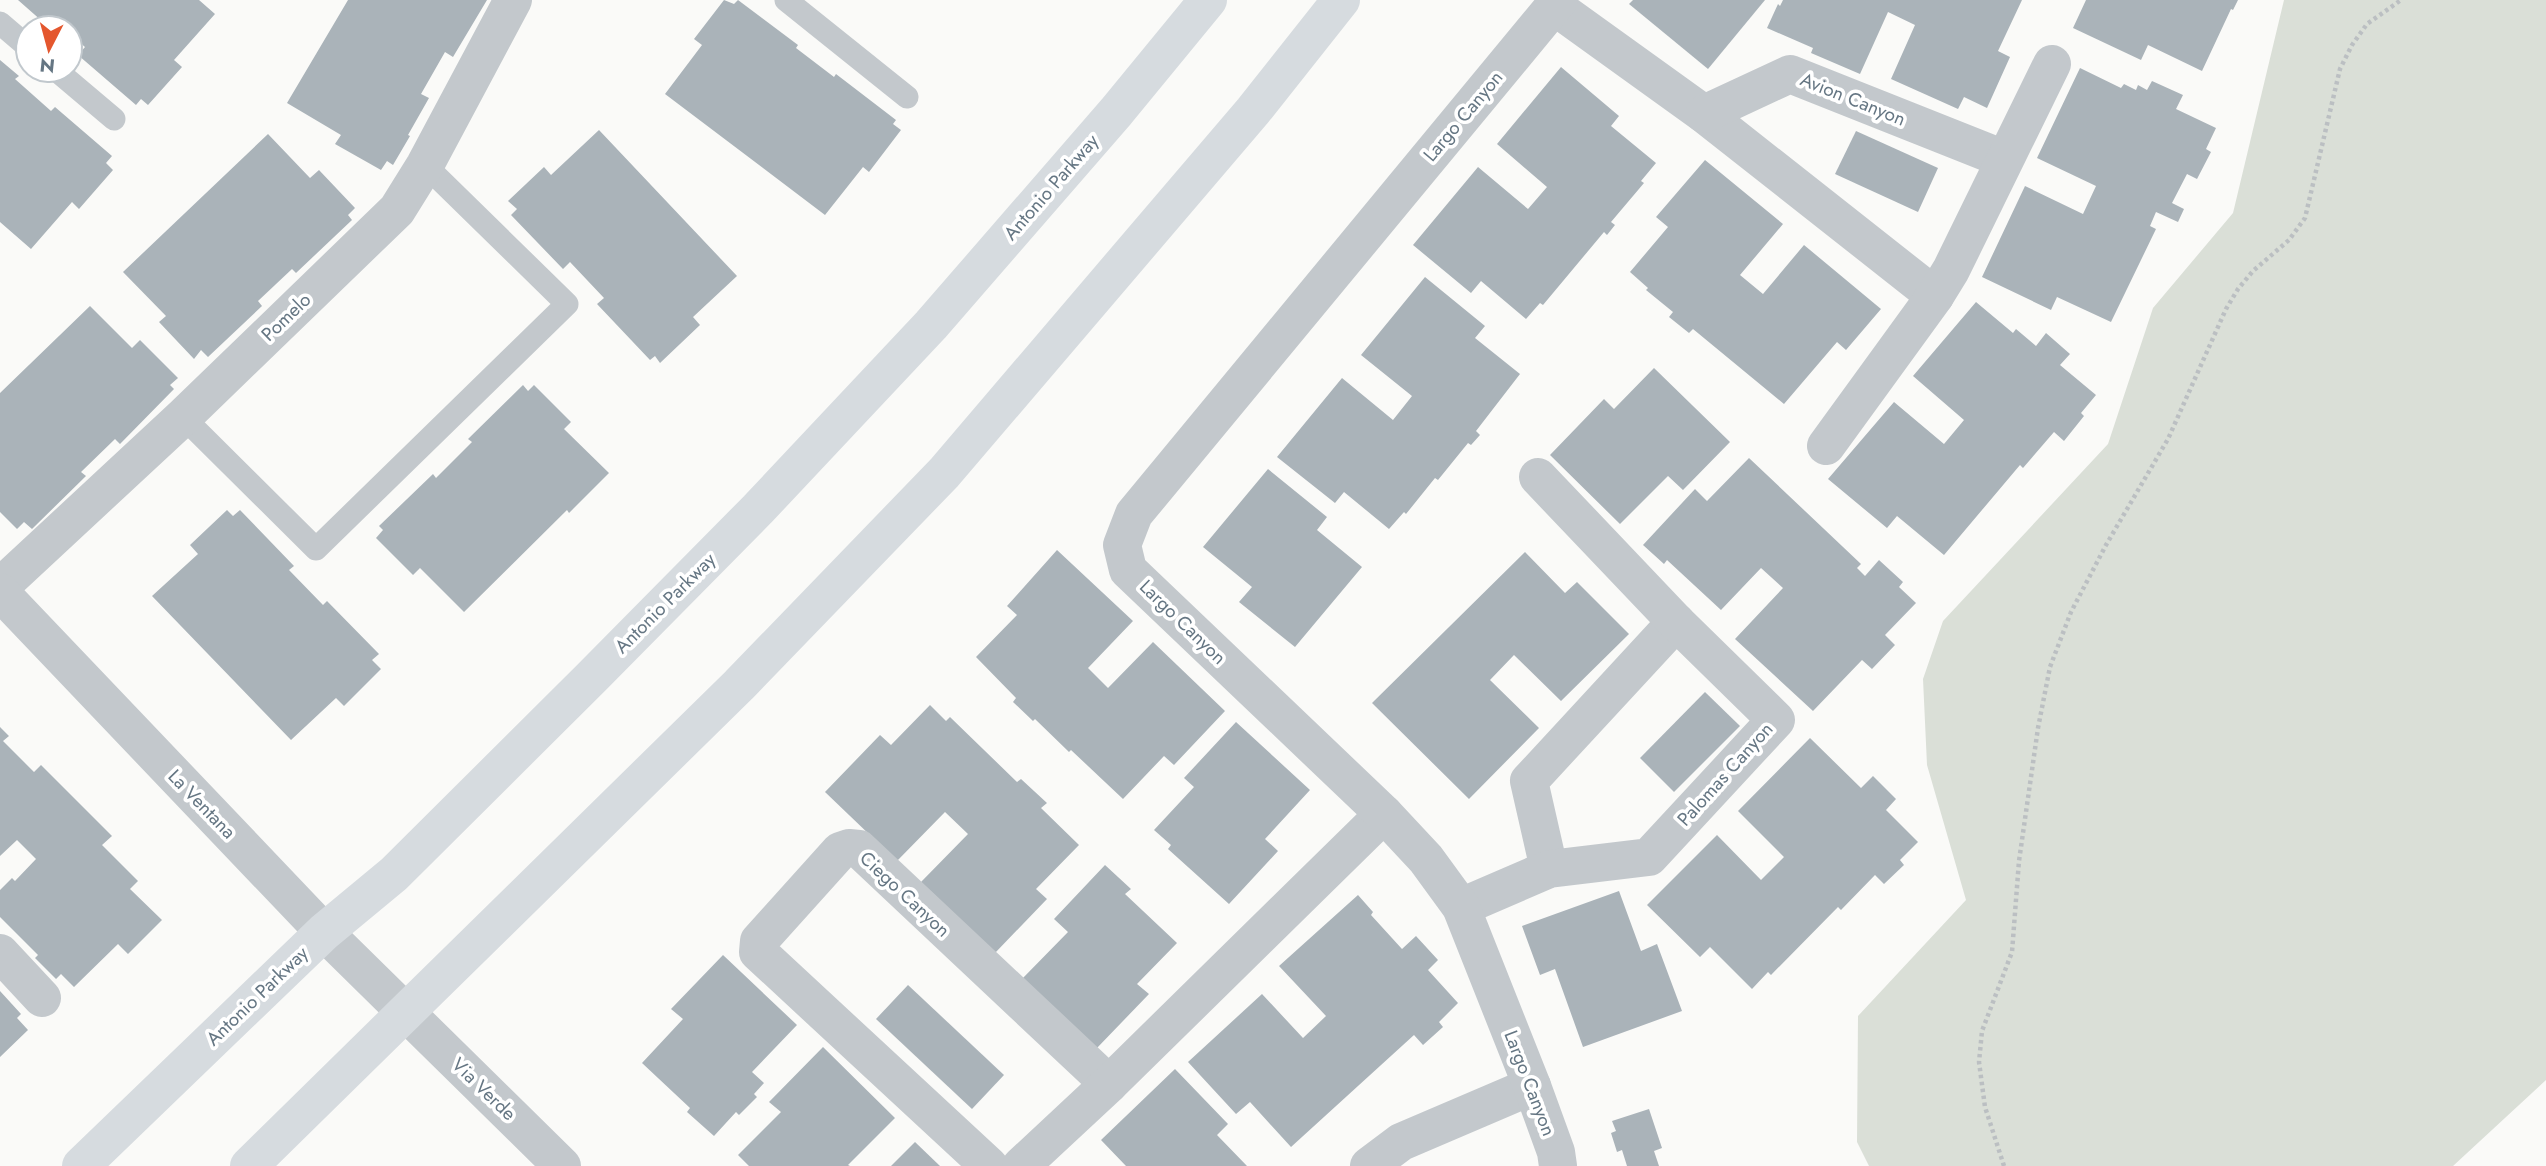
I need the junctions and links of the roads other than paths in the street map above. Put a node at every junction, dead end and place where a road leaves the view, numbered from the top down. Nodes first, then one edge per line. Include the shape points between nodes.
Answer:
1 (513, 0) edge
2 (786, 0) edge
3 (1208, 0) edge
4 (1341, 0) edge
5 (1557, 3) edge
6 (0, 23) edge
7 (14, 35) edge
8 (2052, 64) dead end
9 (73, 84) edge
10 (907, 97) dead end
11 (1704, 114) junction
12 (114, 119) dead end
13 (2004, 159) junction
14 (425, 165) junction
15 (1935, 296) junction
16 (183, 416) junction
17 (1826, 446) dead end
18 (1538, 477) dead end
19 (0, 590) edge
20 (1676, 622) junction
21 (1384, 814) junction
22 (1549, 869) junction
23 (1461, 907) junction
24 (324, 932) junction
25 (0, 953) edge
26 (42, 998) dead end
27 (405, 1014) junction
28 (1109, 1084) junction
29 (1532, 1086) junction
30 (81, 1166) edge
31 (249, 1166) edge
32 (562, 1166) edge
33 (989, 1166) edge
34 (1021, 1166) edge
35 (1369, 1166) edge
36 (1558, 1166) edge

1 - 14 street, Pomelo
2 - 10 lane
3 - 24 main road, Antonio Parkway via 931,325 758,509 394,874
4 - 27 main road via 944,473 739,685
5 - 11 street
5 - 21 street, Largo Canyon via 1134,514 1122,545 1128,570
6 - 7 lane
8 - 13 street
9 - 12 lane
11 - 13 street, Avion Canyon via 1790,74
11 - 15 street
13 - 15 street
14 - 16 street, Pomelo via 397,210
14 - 16 lane via 567,303 316,549
15 - 17 street
16 - 19 street, Pomelo
18 - 20 street, Palomas Canyon
19 - 24 street, La Ventana
20 - 22 street via 1529,781
20 - 22 street, Palomas Canyon via 1776,720 1649,857
21 - 23 street, Largo Canyon via 1426,859
21 - 28 street
22 - 23 street, Palomas Canyon
23 - 29 street, Largo Canyon
24 - 27 street, La Ventana
24 - 30 main road, Antonio Parkway
25 - 26 street
27 - 31 main road
27 - 32 street, Via Verde
28 - 33 street, Ciego Canyon via 859,849 840,851 759,941 758,951
28 - 34 street
29 - 35 street via 1401,1142
29 - 36 street, Largo Canyon

